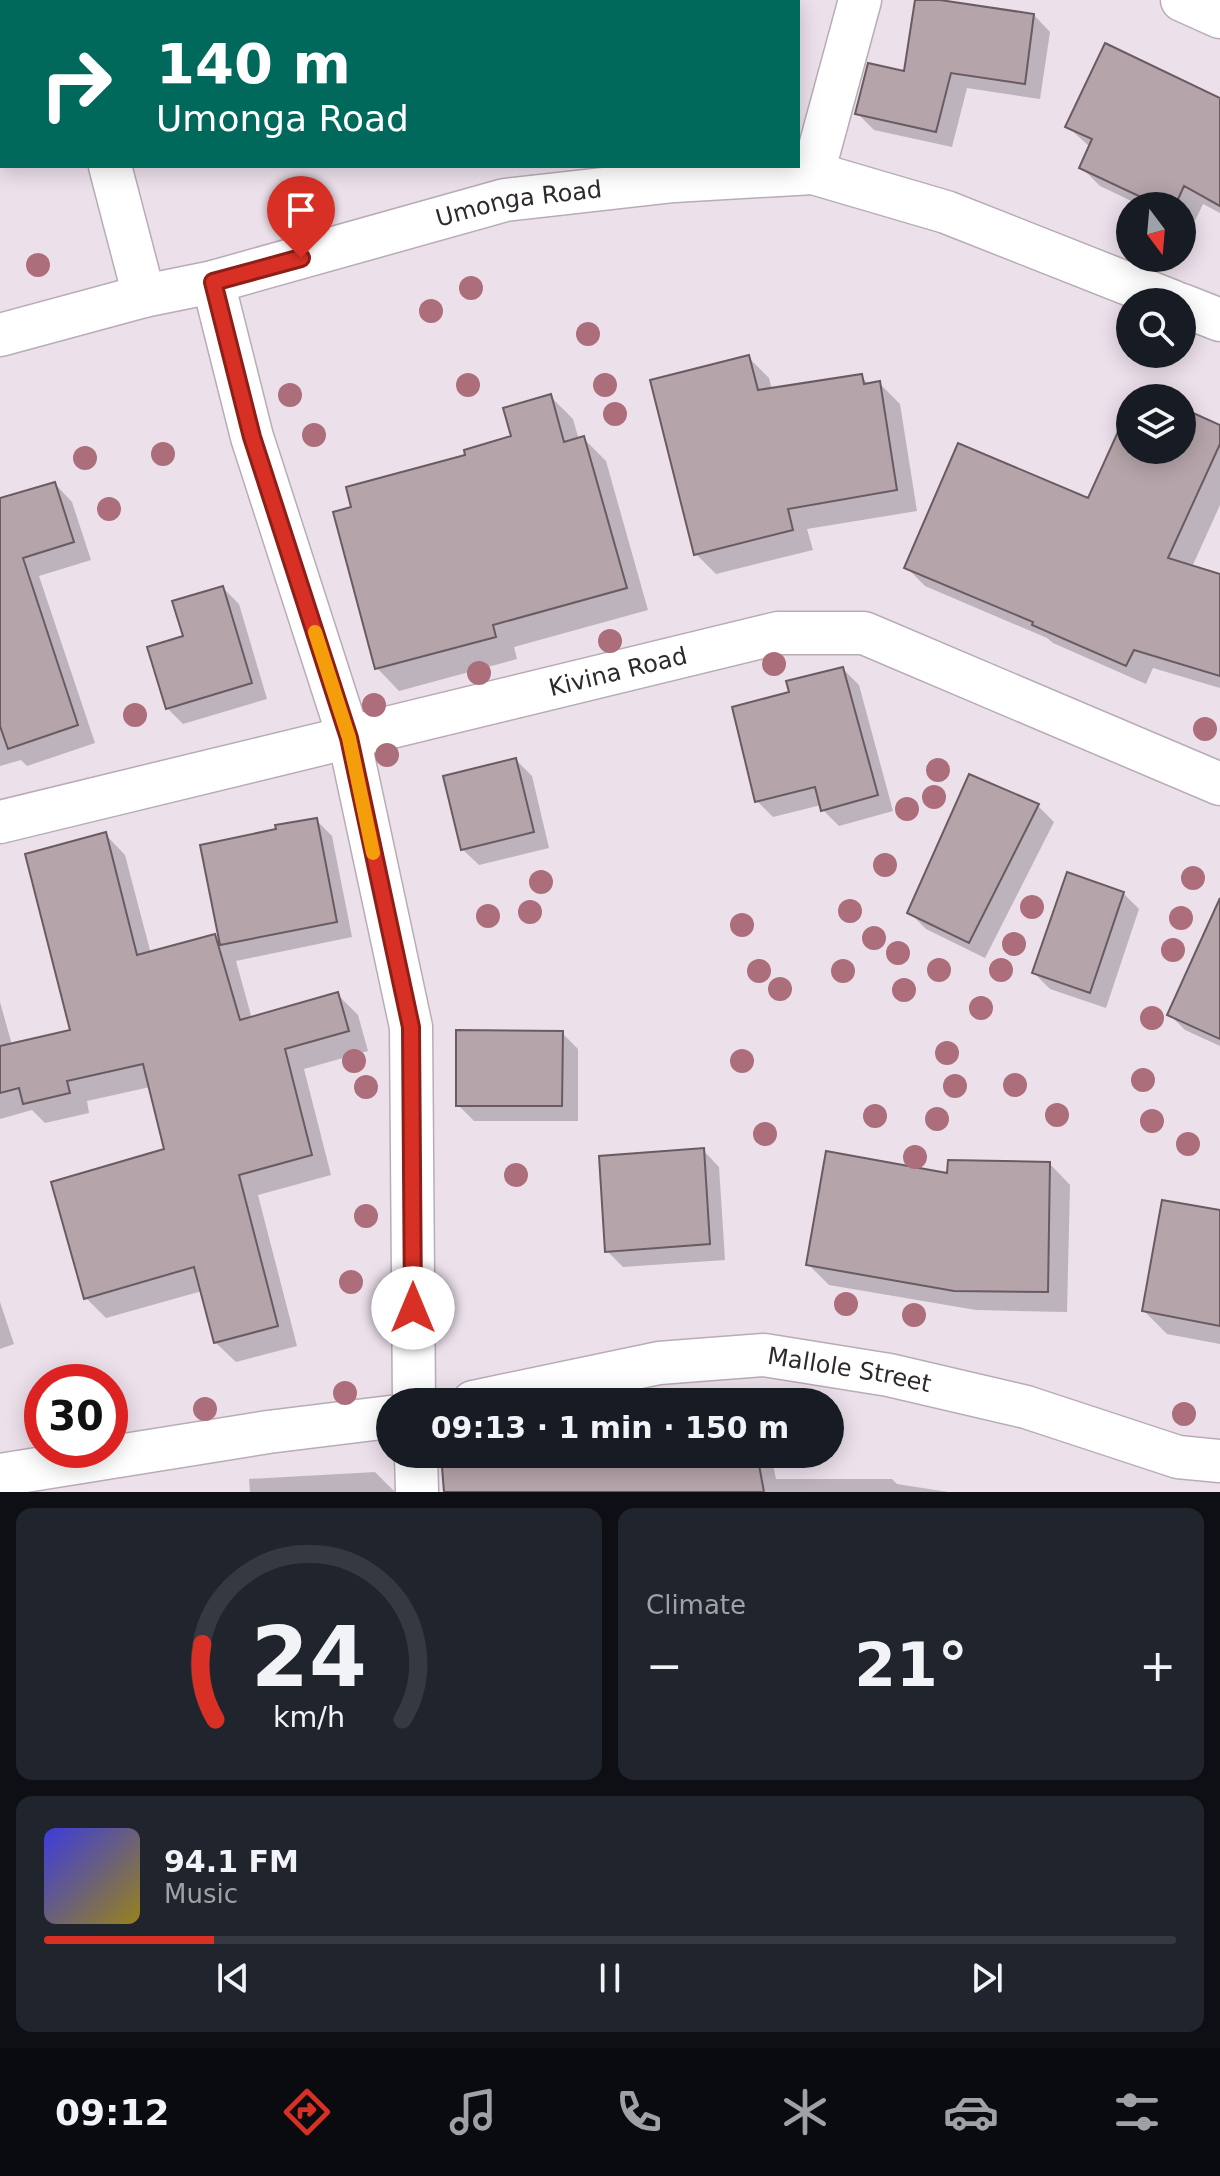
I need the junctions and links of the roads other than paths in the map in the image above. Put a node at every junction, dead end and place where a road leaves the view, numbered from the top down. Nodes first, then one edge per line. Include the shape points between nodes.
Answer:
1 (860, 0) edge
2 (1182, 0) edge
3 (1220, 17) edge
4 (111, 168) edge
5 (813, 173) junction
6 (213, 282) junction
7 (1139, 288) edge
8 (144, 296) junction
9 (1196, 311) edge
10 (1220, 320) edge
11 (0, 335) edge
12 (349, 738) junction
13 (1220, 784) edge
14 (0, 822) edge
15 (414, 1388) edge
16 (540, 1388) edge
17 (376, 1419) edge
18 (1220, 1461) edge
19 (416, 1468) edge
20 (0, 1475) edge
21 (417, 1492) edge

1 - 5 street
2 - 3 street
4 - 8 street
5 - 6 street, Umonga Road via 674,181 505,200
5 - 7 street, Umonga Road via 946,212
6 - 8 street, Umonga Road
6 - 12 street via 252,437
8 - 11 street, Umonga Road
9 - 10 street
12 - 13 street, Kivina Road via 778,633 864,633
12 - 14 street, Kivina Road
12 - 15 street via 411,1027
16 - 18 street, Mallole Street via 659,1363 764,1355 889,1375 1011,1403 1178,1457
17 - 20 street
19 - 21 street

